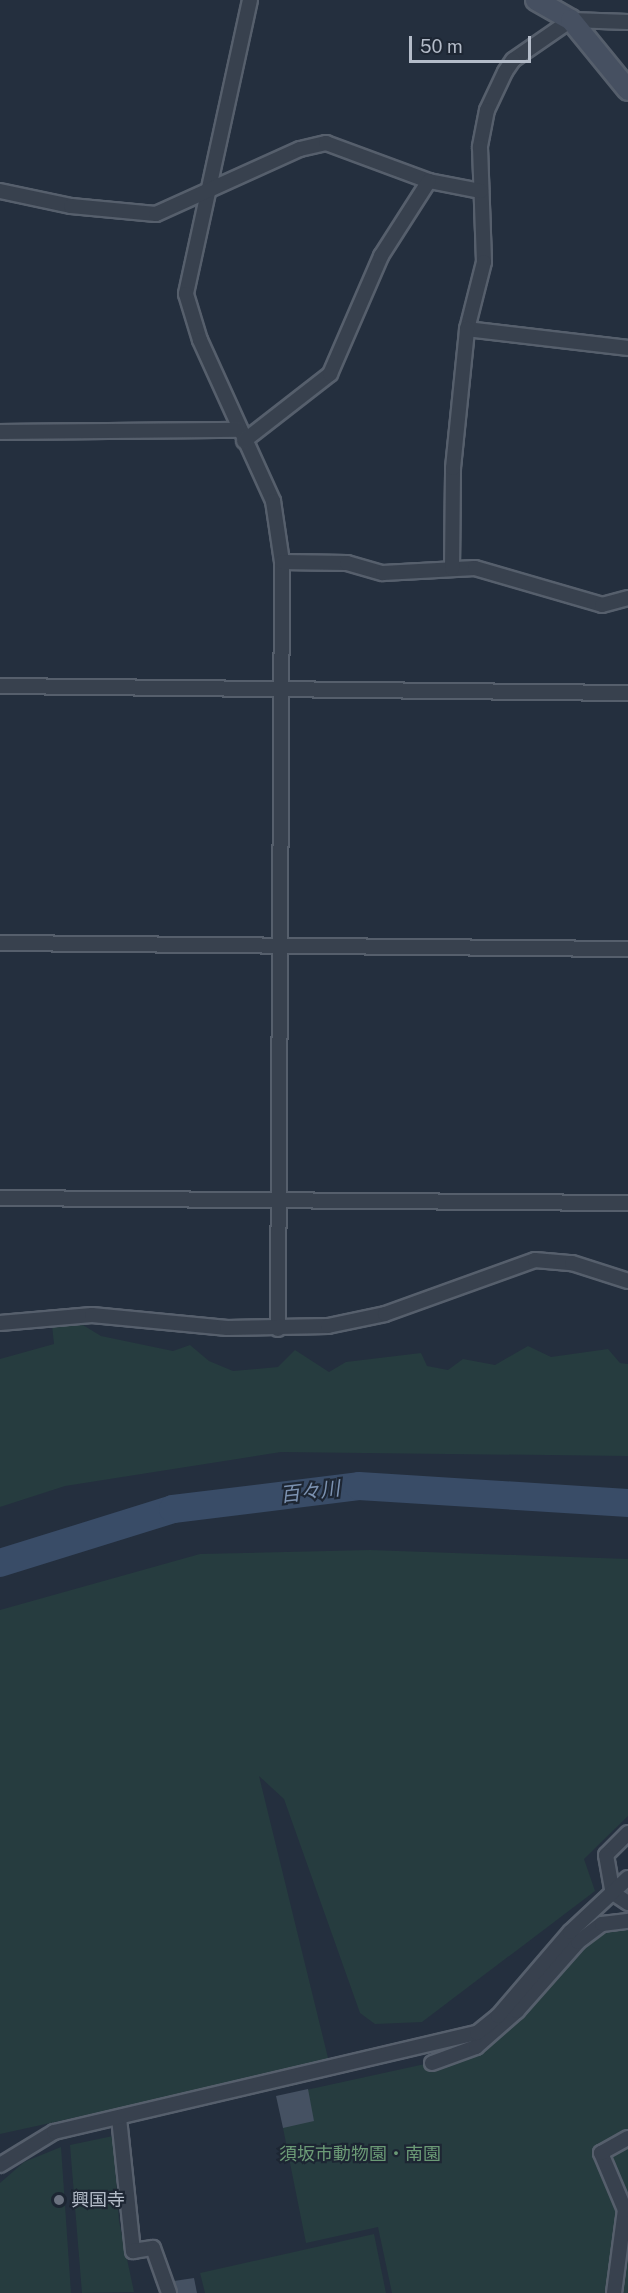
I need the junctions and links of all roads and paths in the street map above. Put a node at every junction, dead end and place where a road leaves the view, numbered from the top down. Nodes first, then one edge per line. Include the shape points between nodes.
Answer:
1 (250, 0) edge
2 (536, 0) edge
3 (571, 20) junction
4 (628, 22) edge
5 (628, 90) edge
6 (429, 181) junction
7 (0, 191) edge
8 (211, 191) junction
9 (481, 191) junction
10 (467, 329) junction
11 (628, 348) edge
12 (0, 432) edge
13 (242, 435) junction
14 (282, 562) junction
15 (452, 569) junction
16 (628, 598) edge
17 (0, 686) edge
18 (282, 688) junction
19 (628, 693) edge
20 (0, 944) edge
21 (278, 945) junction
22 (628, 949) edge
23 (0, 1198) edge
24 (279, 1198) junction
25 (628, 1203) edge
26 (628, 1281) edge
27 (0, 1323) edge
28 (278, 1329) junction
29 (628, 1833) edge
30 (628, 1878) edge
31 (613, 1893) junction
32 (628, 1903) edge
33 (628, 1921) edge
34 (432, 2063) dead end
35 (119, 2118) junction
36 (628, 2139) edge
37 (0, 2165) edge
38 (169, 2293) edge
39 (614, 2293) edge

1 - 8 street
2 - 3 street
3 - 4 street
3 - 5 street
3 - 9 street via 520,55 505,72 483,128 478,177
6 - 8 street via 326,143 300,149
6 - 9 street
6 - 13 street via 381,256 330,374
7 - 8 street via 71,206 156,214
8 - 13 street via 186,294 200,340
9 - 10 street via 484,262
10 - 11 street
10 - 15 street via 453,468
12 - 13 street
13 - 14 street via 273,501
14 - 15 street via 347,563 383,573
14 - 18 street
15 - 16 street via 475,568 602,605
17 - 18 street
18 - 19 street
18 - 21 street
20 - 21 street
21 - 22 street
21 - 24 street
23 - 24 street
24 - 25 street
24 - 28 street
26 - 28 street via 572,1263 535,1260 385,1314 328,1326
27 - 28 street via 92,1315
29 - 31 street via 606,1855
30 - 31 street
31 - 32 street
31 - 35 street via 570,1932 498,2016 477,2033
33 - 34 street via 602,1924 578,1942 517,2011 476,2047
35 - 37 street via 54,2132
35 - 38 street via 133,2251 153,2248
36 - 39 street via 601,2153 626,2210

